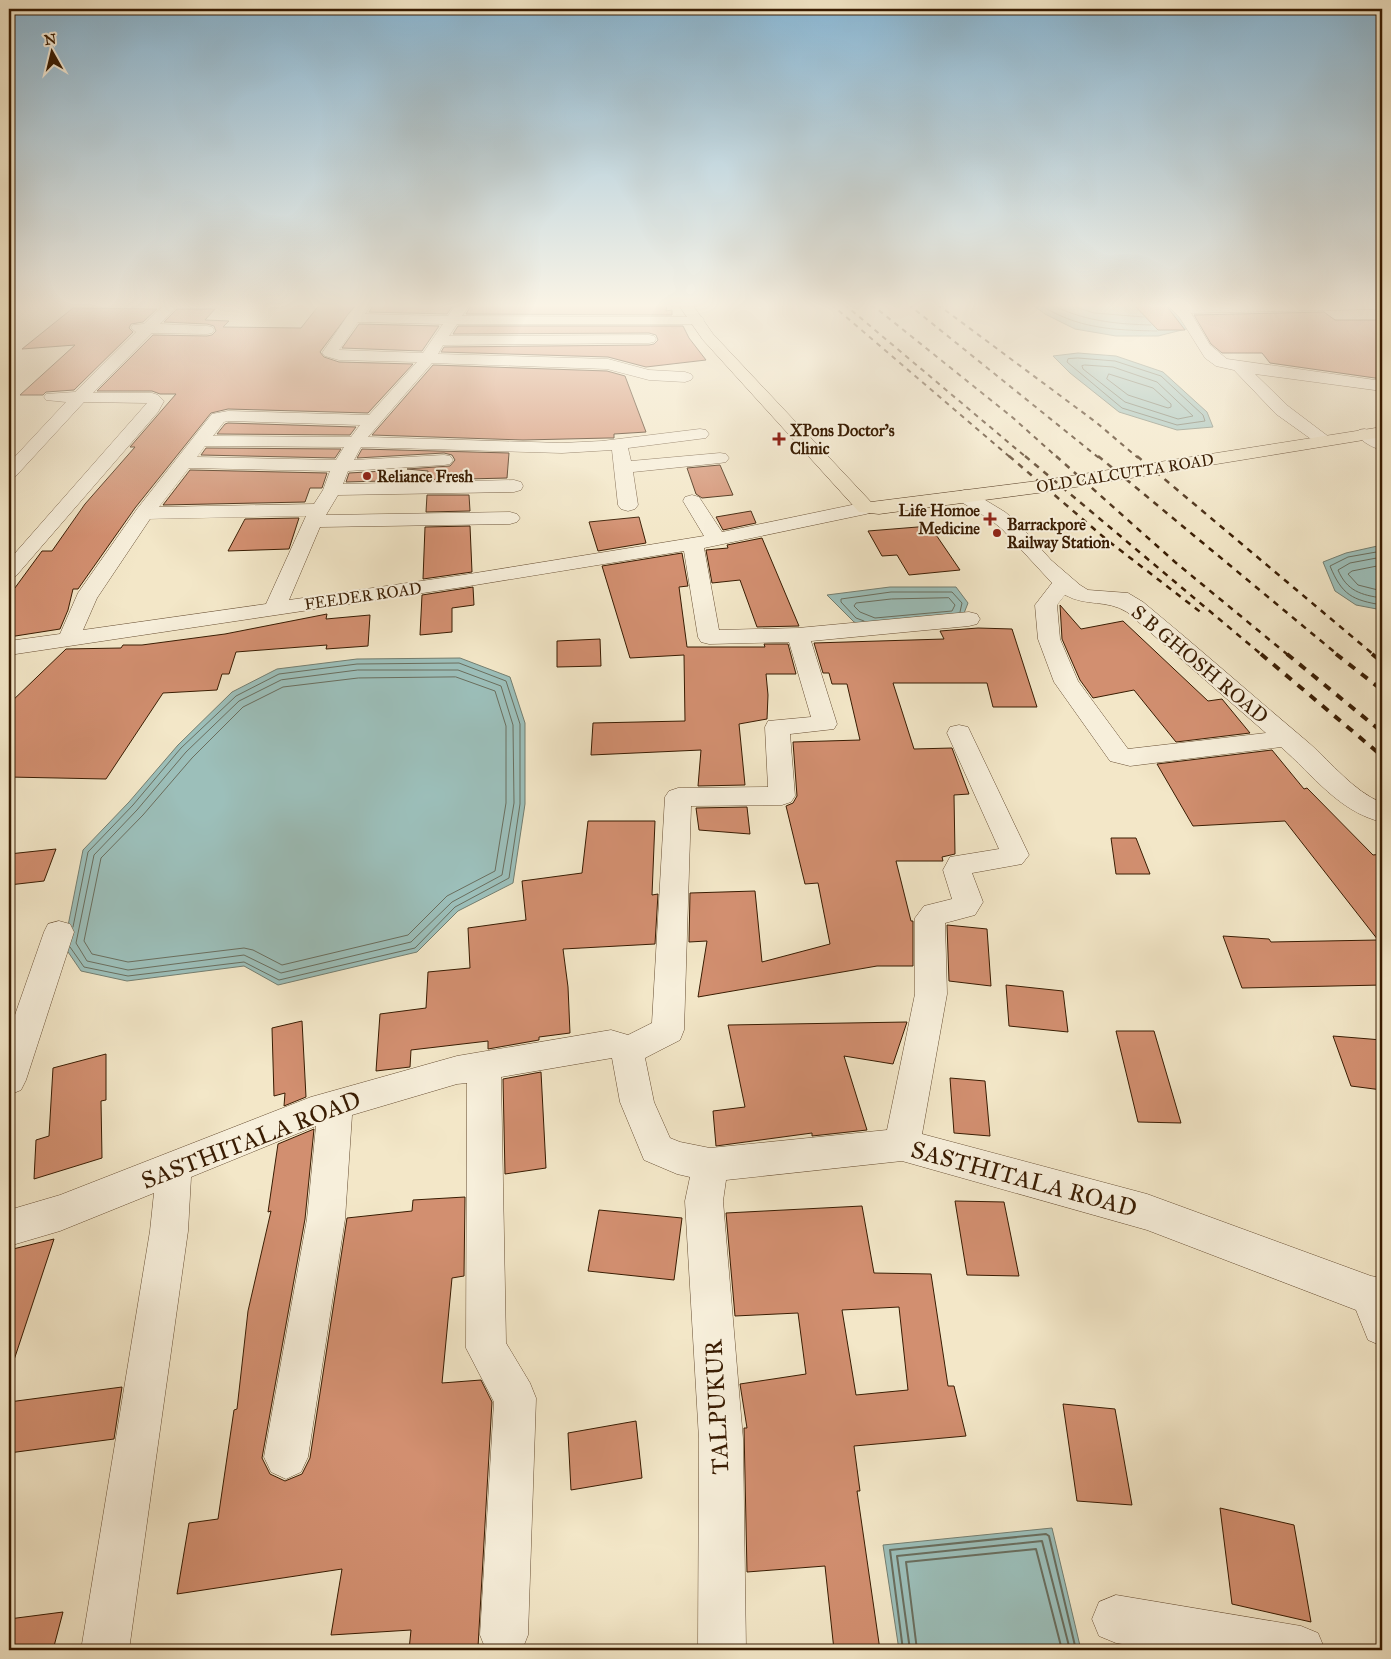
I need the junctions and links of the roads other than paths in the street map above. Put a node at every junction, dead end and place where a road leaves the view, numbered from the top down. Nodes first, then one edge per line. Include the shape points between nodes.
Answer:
1 (95, 381) edge
2 (408, 381) edge
3 (749, 381) edge
4 (1254, 381) edge
5 (1349, 381) edge
6 (1382, 386) edge
7 (52, 397) dead end
8 (80, 397) junction
9 (373, 420) junction
10 (1374, 433) edge
11 (700, 434) dead end
12 (1324, 440) junction
13 (199, 441) junction
14 (357, 442) junction
15 (621, 444) junction
16 (1382, 445) edge
17 (512, 457) dead end
18 (720, 458) dead end
19 (182, 462) junction
20 (341, 466) junction
21 (624, 467) junction
22 (9, 473) edge
23 (514, 486) dead end
24 (332, 490) junction
25 (965, 496) junction
26 (692, 501) dead end
27 (628, 505) dead end
28 (866, 508) junction
29 (144, 513) junction
30 (316, 516) junction
31 (510, 518) dead end
32 (716, 539) junction
33 (693, 544) junction
34 (9, 572) edge
35 (1063, 583) junction
36 (274, 609) junction
37 (969, 620) dead end
38 (798, 635) junction
39 (69, 638) junction
40 (9, 648) edge
41 (959, 733) dead end
42 (1286, 738) junction
43 (1382, 813) edge
44 (59, 932) dead end
45 (627, 1051) junction
46 (484, 1066) junction
47 (9, 1080) edge
48 (335, 1105) junction
49 (902, 1144) junction
50 (710, 1165) junction
51 (174, 1168) junction
52 (9, 1228) edge
53 (1378, 1307) edge
54 (286, 1458) dead end
55 (1116, 1619) dead end
56 (504, 1635) dead end
57 (104, 1650) edge
58 (722, 1650) edge
59 (1301, 1650) edge

1 - 8 street
2 - 9 street
3 - 28 main road
4 - 12 street via 1282,410
5 - 6 street
7 - 8 street
8 - 22 street
8 - 34 street via 152,398 156,401
9 - 13 street via 224,416 218,418
9 - 14 street
10 - 12 main road, OLD CALCUTTA ROAD
10 - 16 street
11 - 15 street
12 - 25 main road, OLD CALCUTTA ROAD
13 - 14 street
13 - 19 street
14 - 15 street via 562,448
14 - 20 street
15 - 21 street
17 - 20 street
18 - 21 street
19 - 20 street
19 - 29 street
20 - 24 street
21 - 27 street
23 - 24 street
24 - 30 street
25 - 28 main road, OLD CALCUTTA ROAD
25 - 35 street, S B GHOSH ROAD via 1010,526
26 - 32 street
28 - 32 street, FEEDER ROAD
29 - 30 street
29 - 39 street via 86,598
30 - 31 street
30 - 36 street
32 - 33 street, FEEDER ROAD
33 - 36 street, FEEDER ROAD
33 - 38 street via 709,637
35 - 42 street, S B GHOSH ROAD via 1083,596 1120,598 1135,608
35 - 42 street via 1046,605 1048,639 1066,682 1119,755 1130,758
36 - 39 street, FEEDER ROAD
37 - 38 street
38 - 45 street via 825,724 777,727 782,796 678,797 668,1030
39 - 40 street, FEEDER ROAD
41 - 49 street via 1015,855 957,866 968,902 965,907 934,914 930,918 932,994
42 - 43 street, S B GHOSH ROAD via 1356,801
44 - 47 street
45 - 46 street, SASTHITALA ROAD via 611,1044
45 - 50 street, SASTHITALA ROAD via 637,1102 657,1149 677,1158
46 - 48 street, SASTHITALA ROAD via 457,1070
46 - 56 street via 486,1348 515,1398
48 - 51 street, SASTHITALA ROAD via 310,1112
48 - 54 street via 326,1219
49 - 50 street, SASTHITALA ROAD
49 - 53 street, SASTHITALA ROAD via 1147,1212
50 - 58 street, TALPUKUR via 704,1201 721,1439
51 - 52 street, SASTHITALA ROAD via 60,1213
51 - 57 street via 169,1231
55 - 59 street

